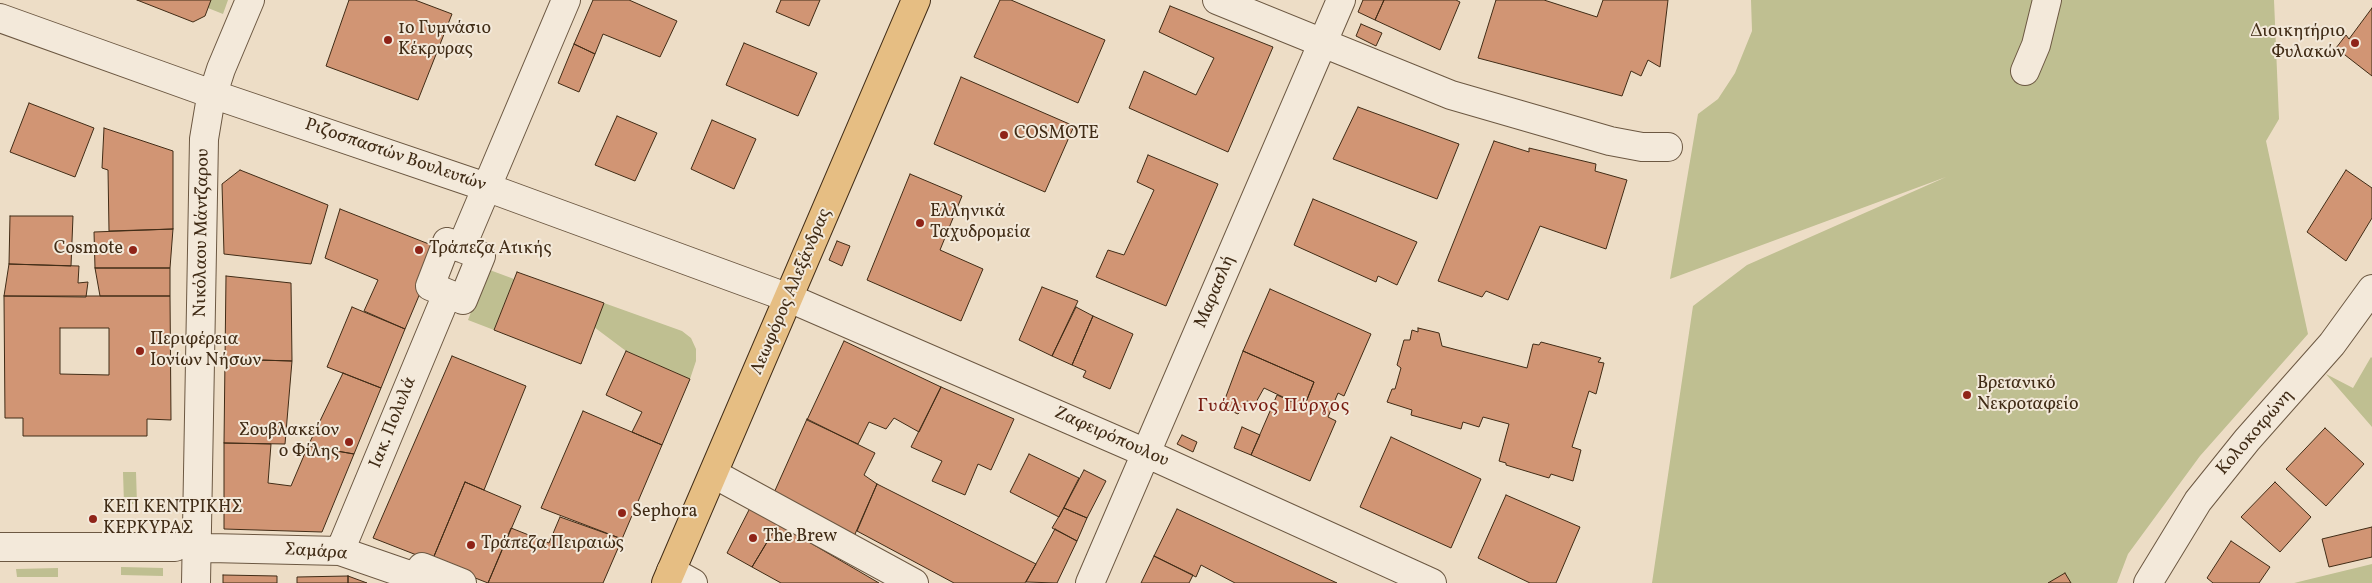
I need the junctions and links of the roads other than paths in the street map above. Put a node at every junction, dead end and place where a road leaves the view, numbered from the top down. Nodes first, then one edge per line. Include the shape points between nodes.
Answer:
1 (250, 0) edge
2 (566, 0) edge
3 (916, 0) edge
4 (1218, 0) edge
5 (1341, 0) edge
6 (2048, 0) edge
7 (0, 18) edge
8 (1322, 43) junction
9 (2025, 71) dead end
10 (212, 94) junction
11 (1668, 147) dead end
12 (486, 187) junction
13 (2372, 289) edge
14 (789, 298) junction
15 (1146, 454) junction
16 (714, 474) junction
17 (0, 547) edge
18 (175, 547) dead end
19 (210, 548) dead end
20 (340, 552) junction
21 (677, 579) edge
22 (417, 580) edge
23 (196, 583) edge
24 (462, 583) edge
25 (914, 583) edge
26 (1090, 583) edge
27 (1432, 583) edge
28 (2148, 583) edge

1 - 10 street, Νικόλαου Μάντζαρου
2 - 12 street, Ιακ. Πολυλά
3 - 14 main road, Λεωφόρος Αλεξάνδρας
4 - 8 street
5 - 8 street, Μαρασλή
6 - 9 street
7 - 10 street, Ριζοσπαστών Βουλευτών
8 - 11 street via 1476,103 1610,141 1642,147
8 - 15 street, Μαρασλή
10 - 12 street, Ριζοσπαστών Βουλευτών
10 - 23 street, Νικόλαου Μάντζαρου via 204,139
12 - 14 street, Ριζοσπαστών Βουλευτών
12 - 20 street, Ιακ. Πολυλά via 461,248 448,242 430,286 447,294
13 - 28 street, Κολοκοτρώνη via 2332,344 2198,501
14 - 15 street, Ζαφειρόπουλου
14 - 16 main road, Λεωφόρος Αλεξάνδρας
15 - 26 street, Μαρασλή
15 - 27 street, Ζαφειρόπουλου
16 - 21 main road, Λεωφόρος Αλεξάνδρας
16 - 25 street
17 - 18 street
19 - 20 street, Σαμάρα
20 - 22 street, Σαμάρα
22 - 24 street, Σαμάρα via 422,568

